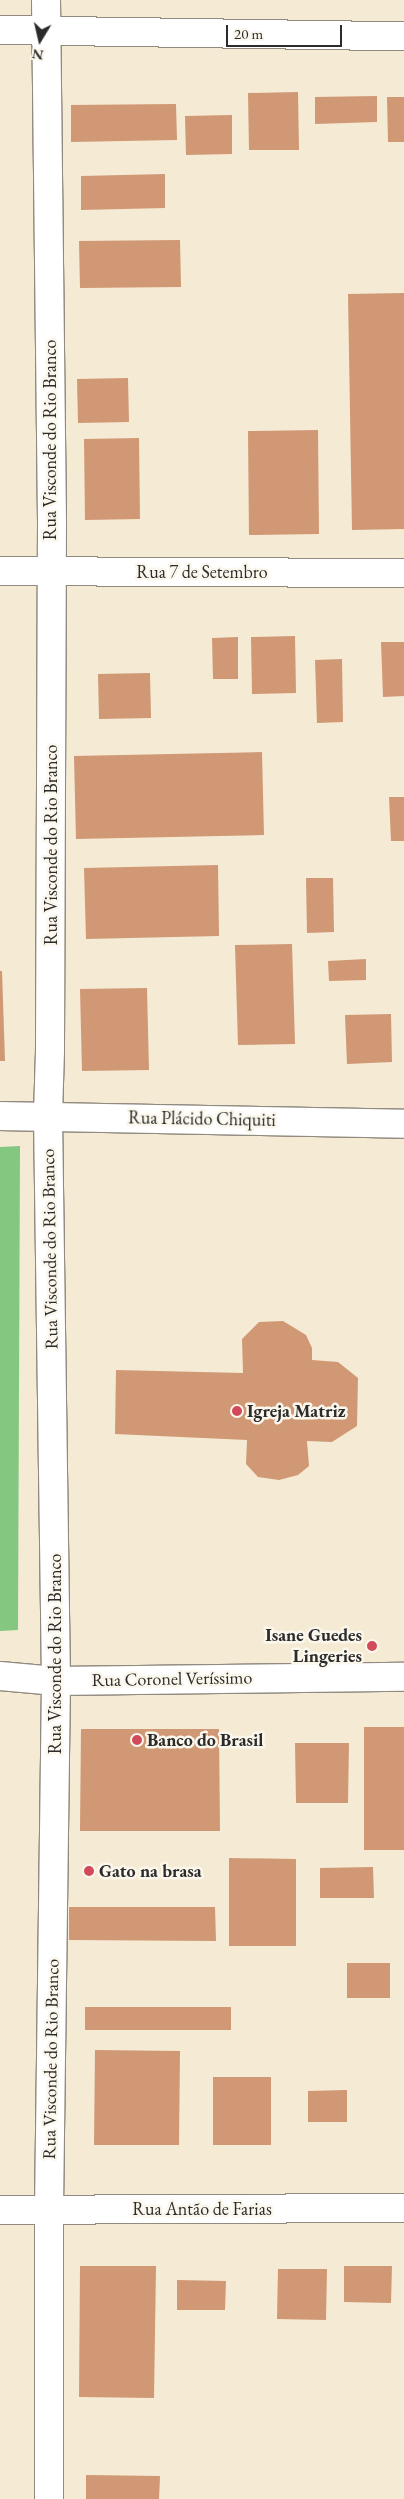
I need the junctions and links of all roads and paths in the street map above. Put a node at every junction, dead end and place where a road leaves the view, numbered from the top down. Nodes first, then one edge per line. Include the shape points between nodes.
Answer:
1 (46, 0) edge
2 (0, 30) edge
3 (46, 31) junction
4 (404, 36) edge
5 (0, 571) edge
6 (50, 571) junction
7 (404, 573) edge
8 (0, 1116) edge
9 (48, 1116) junction
10 (404, 1124) edge
11 (0, 1676) edge
12 (404, 1677) edge
13 (56, 1681) junction
14 (404, 2208) edge
15 (0, 2210) edge
16 (49, 2210) junction
17 (49, 2499) edge

1 - 3 street, Rua Visconde do Rio Branco
2 - 3 street
3 - 4 street
3 - 6 street, Rua Visconde do Rio Branco
5 - 6 street, Rua 7 de Setembro
6 - 7 street, Rua 7 de Setembro
6 - 9 street, Rua Visconde do Rio Branco
8 - 9 street, Rua Plácido Chiquiti
9 - 10 street, Rua Plácido Chiquiti
9 - 13 street, Rua Visconde do Rio Branco
11 - 13 street, Rua Coronel Veríssimo
12 - 13 street, Rua Coronel Veríssimo
13 - 16 street, Rua Visconde do Rio Branco
14 - 16 street, Rua Antão de Farias
15 - 16 street, Rua Antão de Farias
16 - 17 street, Rua Visconde do Rio Branco

